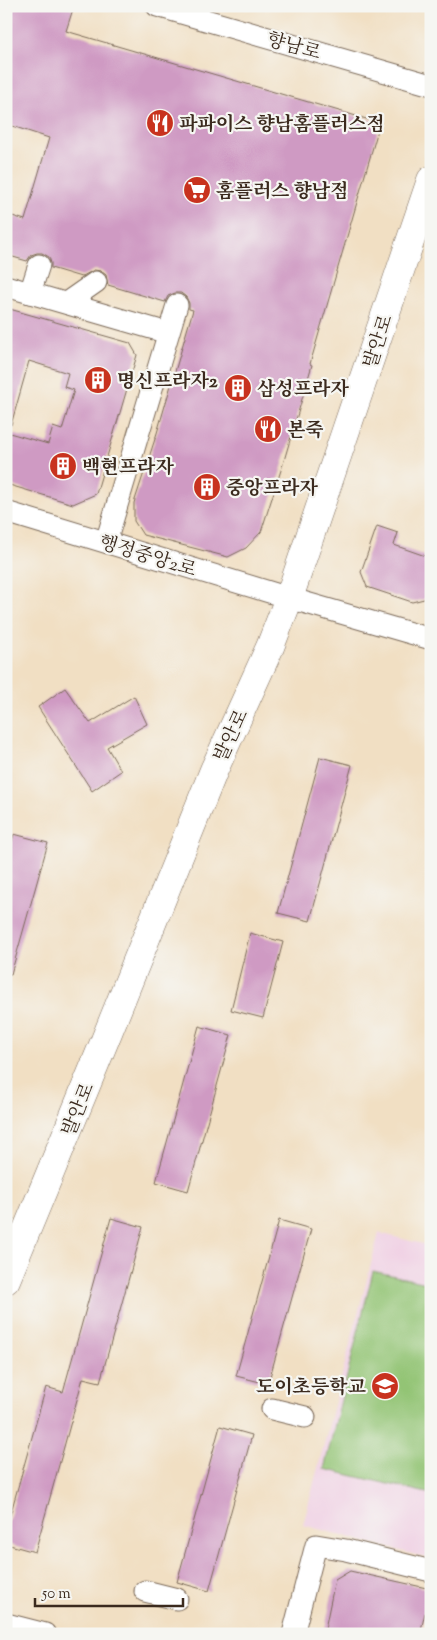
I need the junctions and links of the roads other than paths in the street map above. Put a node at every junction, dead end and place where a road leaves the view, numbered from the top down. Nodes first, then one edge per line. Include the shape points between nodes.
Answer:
1 (157, 6) edge
2 (431, 84) edge
3 (431, 180) edge
4 (39, 265) dead end
5 (96, 282) dead end
6 (6, 286) edge
7 (30, 293) junction
8 (66, 304) junction
9 (177, 305) dead end
10 (168, 333) junction
11 (6, 512) edge
12 (106, 542) junction
13 (289, 598) junction
14 (431, 639) edge
15 (6, 1280) edge
16 (272, 1409) dead end
17 (305, 1417) dead end
18 (431, 1571) edge
19 (144, 1590) dead end
20 (177, 1599) dead end
21 (6, 1624) edge
22 (45, 1634) edge
23 (293, 1634) edge

1 - 2 street, 향남로
3 - 13 main road, 발안로
4 - 7 street
5 - 8 street
6 - 7 street
7 - 8 street
8 - 10 street
9 - 10 street
10 - 12 street via 146,438
11 - 12 street, 행정중앙2로
12 - 13 street, 행정중앙2로
13 - 14 street, 행정중앙2로
13 - 15 main road, 발안로 via 214,770
16 - 17 street
18 - 23 street via 316,1545
19 - 20 street
21 - 22 street

